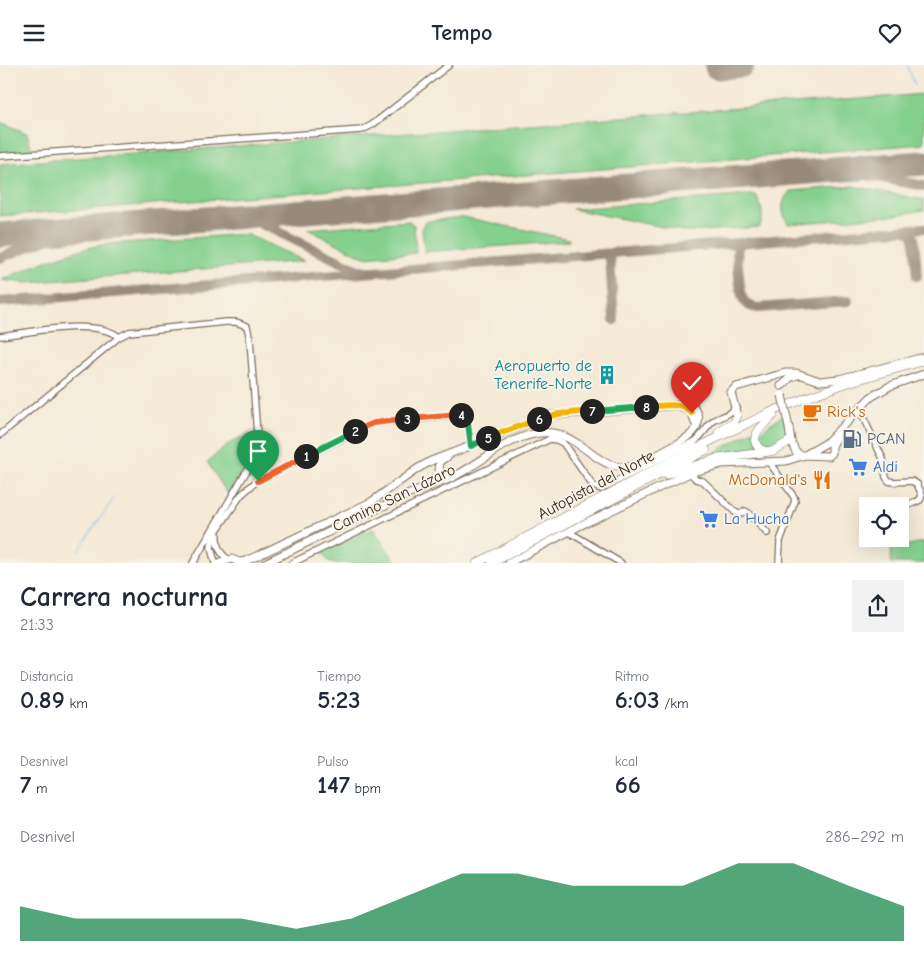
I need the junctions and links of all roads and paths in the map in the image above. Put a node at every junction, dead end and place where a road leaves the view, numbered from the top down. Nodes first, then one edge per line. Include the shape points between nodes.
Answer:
1 (449, 65) edge
2 (0, 156) edge
3 (0, 336) edge
4 (119, 337) junction
5 (924, 357) edge
6 (924, 361) edge
7 (924, 367) edge
8 (924, 374) edge
9 (778, 375) junction
10 (799, 375) junction
11 (783, 383) junction
12 (736, 407) junction
13 (859, 409) junction
14 (556, 414) junction
15 (728, 414) junction
16 (738, 416) junction
17 (774, 416) junction
18 (505, 431) junction
19 (0, 435) edge
20 (789, 437) junction
21 (829, 444) junction
22 (471, 446) junction
23 (458, 451) junction
24 (820, 451) junction
25 (688, 452) junction
26 (805, 455) junction
27 (796, 459) junction
28 (786, 461) junction
29 (773, 462) junction
30 (460, 472) junction
31 (690, 473) junction
32 (646, 482) junction
33 (909, 505) edge
34 (217, 532) junction
35 (569, 532) junction
36 (767, 533) dead end
37 (229, 559) junction
38 (193, 563) edge
39 (215, 563) edge
40 (220, 563) edge
41 (240, 563) edge
42 (265, 563) edge
43 (292, 563) edge
44 (477, 563) edge
45 (492, 563) edge
46 (510, 563) edge
47 (621, 563) edge
48 (779, 563) edge

1 - 2 street via 362,130
3 - 4 street via 90,327
4 - 19 street
4 - 38 street via 129,332 226,321 248,329 257,453
5 - 10 main road via 830,380
6 - 25 highway, Autopista del Norte via 813,395
7 - 17 highway, Autopista del Norte via 847,387
8 - 13 main road via 881,391
9 - 10 main road via 788,372
9 - 11 main road via 775,383
9 - 12 main road via 732,389
10 - 11 main road
11 - 20 main road, bridge
12 - 15 street, Camino San Lázaro
12 - 16 main road
13 - 21 main road
13 - 33 street via 889,481 917,484 922,495 920,501
14 - 18 main road via 538,417
14 - 18 main road via 545,413 521,421
14 - 30 main road via 675,405 692,413 695,424 688,438 631,466 616,467 567,437 537,433 515,441
15 - 16 street
15 - 43 street, Camino San Lázaro via 712,422 694,441 601,489 593,486 563,443 550,439
16 - 25 highway via 731,425
17 - 20 highway via 758,430 756,445 766,451 771,450
17 - 32 highway, Autopista del Norte
18 - 22 main road
20 - 26 main road via 792,448
20 - 27 main road
20 - 28 main road via 790,455
20 - 32 highway via 786,448 768,455 703,461
21 - 24 main road via 821,444
21 - 24 main road via 833,451 831,455 825,457
22 - 23 main road
22 - 34 street via 465,416 374,423 248,487
23 - 30 main road via 441,460 438,469 445,476
23 - 41 main road via 431,461 363,505
24 - 26 main road
25 - 44 highway, Autopista del Norte
26 - 27 main road
27 - 28 main road
28 - 29 main road
29 - 31 main road via 722,464
29 - 48 street via 795,501 780,541
30 - 42 main road
31 - 35 main road
31 - 36 street via 736,513 747,512
32 - 45 highway, Autopista del Norte
34 - 37 street via 217,545
34 - 39 street via 211,543
35 - 46 main road
35 - 47 street
37 - 40 main road
37 - 41 main road

